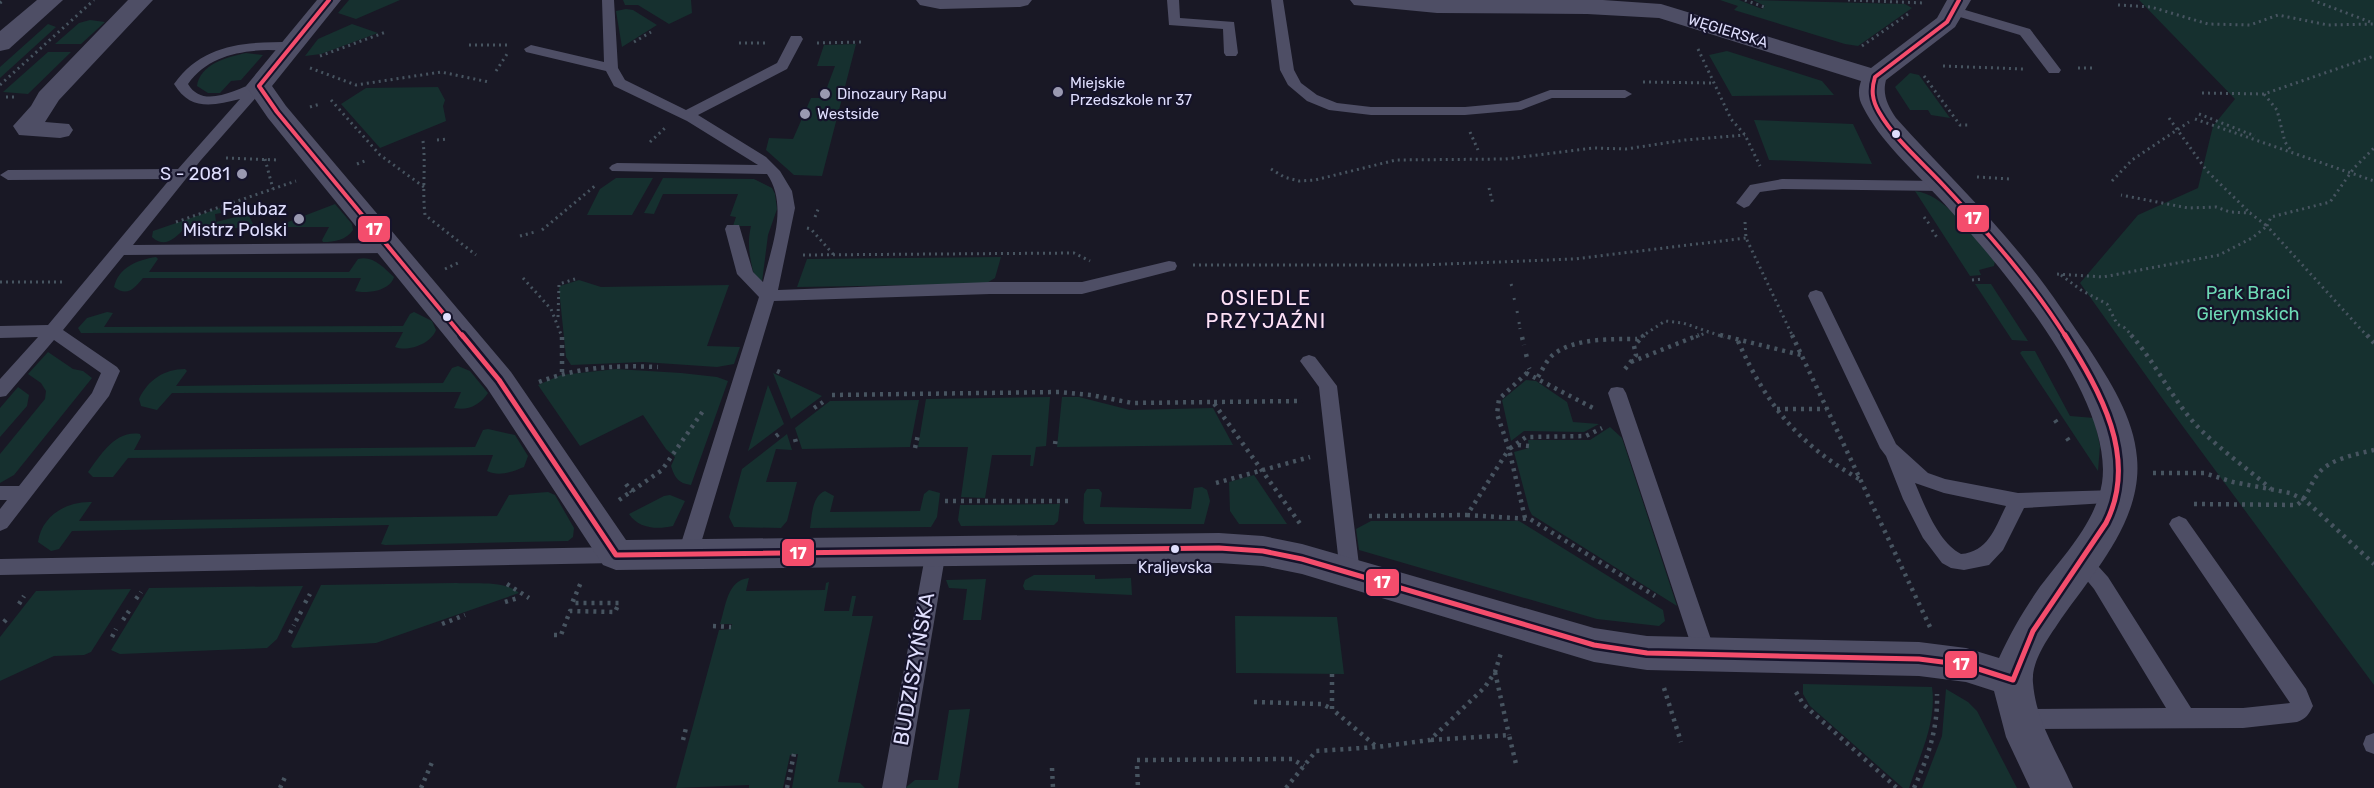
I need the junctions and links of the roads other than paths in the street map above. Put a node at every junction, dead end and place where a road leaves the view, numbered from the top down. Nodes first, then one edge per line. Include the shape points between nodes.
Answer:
1 (51, 0) edge
2 (141, 0) edge
3 (329, 0) edge
4 (608, 0) edge
5 (928, 0) edge
6 (1020, 0) edge
7 (1173, 0) edge
8 (1277, 0) edge
9 (1362, 0) edge
10 (1957, 5) edge
11 (796, 39) dead end
12 (0, 44) edge
13 (531, 49) dead end
14 (1231, 53) dead end
15 (306, 55) junction
16 (611, 61) junction
17 (2054, 70) road end
18 (1875, 77) junction
19 (259, 86) junction
20 (1625, 94) road end
21 (687, 115) junction
22 (60, 130) dead end
23 (617, 168) dead end
24 (771, 170) junction
25 (183, 174) junction
26 (8, 176) dead end
27 (1955, 181) junction
28 (1744, 203) road end
29 (733, 229) dead end
30 (126, 243) junction
31 (390, 249) junction
32 (1169, 266) road end
33 (768, 296) junction
34 (1816, 296) dead end
35 (53, 331) junction
36 (0, 332) edge
37 (1309, 361) dead end
38 (0, 391) edge
39 (1617, 393) dead end
40 (1889, 448) junction
41 (2118, 482) junction
42 (0, 493) edge
43 (24, 493) junction
44 (2018, 501) junction
45 (2183, 514) road end
46 (0, 523) edge
47 (936, 551) junction
48 (688, 553) junction
49 (616, 555) junction
50 (2081, 561) junction
51 (0, 567) edge
52 (1350, 573) junction
53 (1705, 654) junction
54 (2013, 680) junction
55 (2020, 719) junction
56 (2185, 719) junction
57 (894, 788) edge
58 (2052, 788) edge

1 - 12 street
2 - 22 street via 48,97 26,126 38,131
3 - 15 street
4 - 16 lane
5 - 6 street
7 - 14 lane via 1174,22 1229,25
8 - 20 lane via 1287,70 1304,93 1334,107 1465,111 1521,105 1550,94
9 - 18 street, WĘGIERSKA via 1434,6 1625,7 1661,11
10 - 17 lane via 2025,32
10 - 18 street via 1937,31
11 - 21 lane via 782,66
13 - 16 lane
15 - 19 street
15 - 19 lane via 236,49 200,63 186,73 181,84 190,98 204,100 230,98
16 - 21 lane via 619,83
18 - 27 street via 1871,84 1875,109
19 - 25 lane
19 - 31 street via 333,165
21 - 24 lane
23 - 24 lane
24 - 33 lane via 784,191 787,208
25 - 26 lane
25 - 30 lane
27 - 28 lane via 1782,184 1755,188
27 - 41 street via 2096,386 2121,459
29 - 33 lane via 745,274
30 - 31 lane
30 - 35 lane
31 - 49 street via 499,380
32 - 33 lane via 1082,288
33 - 48 lane
34 - 40 lane
35 - 36 lane
35 - 38 lane
35 - 43 lane via 111,371 100,396
37 - 52 lane via 1328,386
39 - 53 lane via 1621,418
40 - 44 lane via 1921,478
40 - 44 lane via 1932,538 1956,562 1982,559 1996,544
41 - 44 lane
41 - 50 street via 2097,539
42 - 43 lane
43 - 46 lane
45 - 56 lane via 2302,706 2297,712 2286,714
47 - 48 street
47 - 52 street via 1219,548 1263,551
47 - 57 lane, BUDZISZYŃSKA
48 - 49 street
49 - 51 lane
50 - 54 street via 2031,632 2019,655
50 - 56 lane via 2101,583
52 - 53 street via 1594,645
53 - 54 street via 1920,659 1966,665
54 - 55 street
55 - 56 lane
55 - 58 street via 2026,740

